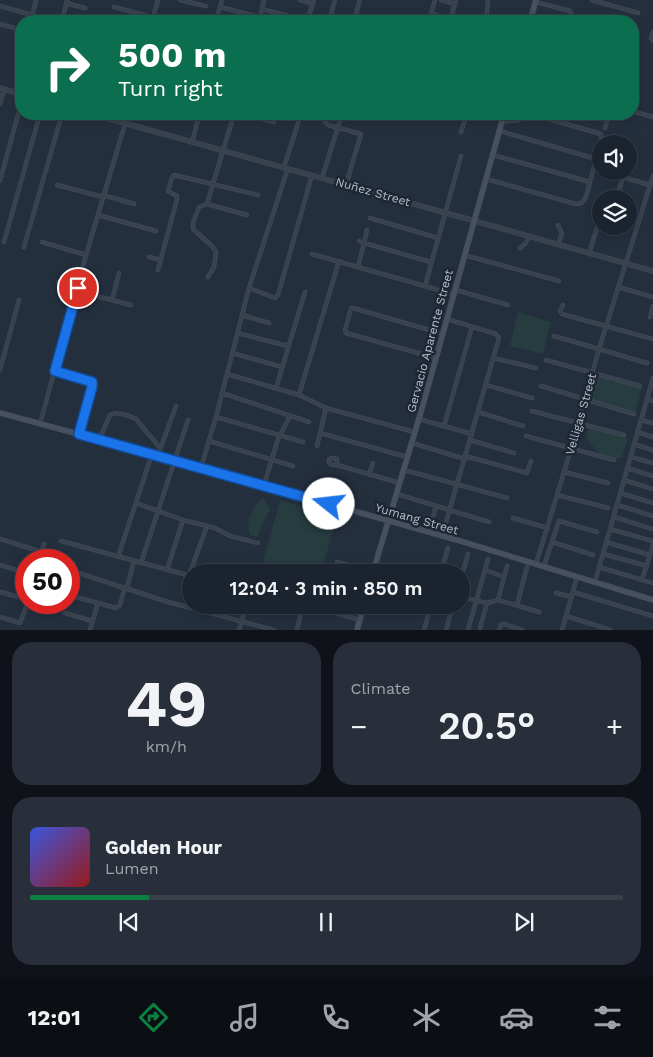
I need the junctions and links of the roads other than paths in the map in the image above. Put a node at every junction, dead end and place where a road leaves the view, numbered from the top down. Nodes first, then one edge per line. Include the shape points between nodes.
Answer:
1 (36, 0) edge
2 (158, 0) edge
3 (180, 0) edge
4 (222, 0) edge
5 (264, 0) edge
6 (300, 0) edge
7 (334, 0) edge
8 (360, 0) edge
9 (435, 0) edge
10 (440, 0) edge
11 (592, 0) edge
12 (67, 1) edge
13 (488, 1) dead end
14 (536, 1) edge
15 (314, 2) edge
16 (456, 2) edge
17 (0, 6) edge
18 (206, 6) dead end
19 (114, 7) dead end
20 (220, 7) junction
21 (85, 8) dead end
22 (262, 9) junction
23 (638, 13) dead end
24 (431, 14) joint
25 (32, 15) joint
26 (64, 15) edge
27 (140, 15) edge
28 (154, 15) edge
29 (218, 15) edge
30 (246, 15) edge
31 (260, 15) edge
32 (284, 15) edge
33 (309, 15) edge
34 (330, 15) edge
35 (356, 15) edge
36 (434, 15) edge
37 (452, 15) edge
38 (487, 15) edge
39 (532, 15) edge
40 (572, 15) edge
41 (0, 24) edge
42 (15, 28) edge
43 (653, 32) edge
44 (653, 41) edge
45 (2, 88) edge
46 (15, 92) edge
47 (0, 104) edge
48 (639, 114) edge
49 (653, 118) edge
50 (17, 120) edge
51 (38, 120) edge
52 (60, 120) edge
53 (115, 120) edge
54 (127, 120) edge
55 (198, 120) edge
56 (232, 120) edge
57 (266, 120) edge
58 (299, 120) edge
59 (324, 120) edge
60 (340, 120) edge
61 (465, 120) edge
62 (519, 120) dead end
63 (553, 120) edge
64 (608, 120) edge
65 (274, 122) dead end
66 (502, 122) joint
67 (126, 123) junction
68 (338, 128) junction
69 (606, 128) dead end
70 (500, 131) junction
71 (461, 132) dead end
72 (601, 135) edge
73 (192, 142) junction
74 (223, 150) junction
75 (493, 154) junction
76 (461, 156) dead end
77 (592, 158) edge
78 (286, 168) junction
79 (592, 174) edge
80 (312, 175) junction
81 (653, 176) edge
82 (322, 178) junction
83 (486, 179) junction
84 (621, 180) edge
85 (632, 180) edge
86 (0, 181) edge
87 (590, 182) junction
88 (212, 184) junction
89 (57, 185) dead end
90 (346, 185) junction
91 (650, 185) junction
92 (619, 190) dead end
93 (258, 195) dead end
94 (103, 196) junction
95 (134, 204) dead end
96 (207, 204) junction
97 (446, 213) junction
98 (98, 215) junction
99 (247, 215) dead end
100 (370, 218) dead end
101 (475, 221) junction
102 (558, 225) dead end
103 (367, 230) dead end
104 (156, 231) dead end
105 (595, 235) edge
106 (529, 237) junction
107 (438, 238) junction
108 (4, 242) dead end
109 (42, 242) dead end
110 (359, 242) dead end
111 (364, 243) junction
112 (557, 245) junction
113 (24, 247) dead end
114 (520, 248) dead end
115 (312, 254) dead end
116 (589, 254) junction
117 (86, 255) junction
118 (464, 255) junction
119 (150, 257) dead end
120 (161, 260) junction
121 (339, 261) junction
122 (431, 262) junction
123 (626, 264) junction
124 (653, 264) edge
125 (358, 267) junction
126 (158, 270) dead end
127 (652, 271) edge
128 (119, 273) dead end
129 (208, 277) dead end
130 (559, 281) dead end
131 (58, 282) dead end
132 (425, 286) junction
133 (618, 287) junction
134 (249, 288) junction
135 (78, 289) junction
136 (305, 292) dead end
137 (454, 292) junction
138 (653, 297) edge
139 (19, 300) dead end
140 (112, 300) junction
141 (563, 304) dead end
142 (130, 305) dead end
143 (508, 305) dead end
144 (653, 306) edge
145 (242, 315) junction
146 (650, 317) dead end
147 (447, 319) junction
148 (268, 323) dead end
149 (606, 326) junction
150 (472, 328) junction
151 (237, 333) junction
152 (443, 334) junction
153 (554, 336) dead end
154 (653, 339) edge
155 (288, 346) junction
156 (599, 349) junction
157 (232, 353) junction
158 (436, 358) junction
159 (493, 358) junction
160 (546, 360) dead end
161 (647, 362) dead end
162 (282, 367) junction
163 (536, 368) dead end
164 (0, 370) edge
165 (55, 371) junction
166 (227, 374) junction
167 (592, 374) junction
168 (653, 378) edge
169 (486, 385) junction
170 (540, 386) dead end
171 (640, 386) dead end
172 (276, 388) junction
173 (222, 394) junction
174 (299, 395) junction
175 (532, 398) dead end
176 (585, 399) junction
177 (647, 399) junction
178 (653, 401) edge
179 (176, 406) dead end
180 (326, 408) junction
181 (532, 411) dead end
182 (478, 412) junction
183 (0, 413) edge
184 (634, 414) dead end
185 (290, 416) junction
186 (216, 417) junction
187 (419, 419) junction
188 (188, 420) dead end
189 (641, 420) junction
190 (309, 422) dead end
191 (578, 422) junction
192 (653, 423) edge
193 (40, 424) junction
194 (444, 426) junction
195 (523, 426) dead end
196 (415, 432) junction
197 (637, 432) junction
198 (320, 433) junction
199 (79, 434) junction
200 (472, 434) junction
201 (279, 435) junction
202 (624, 435) dead end
203 (526, 436) dead end
204 (653, 437) edge
205 (99, 440) junction
206 (470, 440) junction
207 (209, 441) junction
208 (303, 442) dead end
209 (412, 443) junction
210 (634, 444) junction
211 (317, 446) dead end
212 (160, 448) junction
213 (571, 448) junction
214 (653, 450) edge
215 (514, 453) dead end
216 (155, 454) junction
217 (630, 456) junction
218 (408, 457) junction
219 (465, 457) junction
220 (272, 460) junction
221 (614, 460) dead end
222 (176, 461) junction
223 (531, 461) dead end
224 (373, 463) dead end
225 (653, 463) edge
226 (337, 465) dead end
227 (293, 466) dead end
228 (201, 468) junction
229 (627, 468) junction
230 (404, 470) junction
231 (564, 472) junction
232 (369, 474) junction
233 (653, 476) edge
234 (624, 480) junction
235 (400, 483) junction
236 (608, 483) dead end
237 (457, 484) junction
238 (264, 485) junction
239 (653, 489) edge
240 (620, 493) junction
241 (397, 494) junction
242 (557, 494) junction
243 (507, 498) dead end
244 (136, 503) junction
245 (653, 503) edge
246 (617, 505) junction
247 (436, 506) junction
248 (608, 508) dead end
249 (450, 510) junction
250 (159, 511) junction
251 (653, 516) edge
252 (614, 517) junction
253 (513, 518) dead end
254 (182, 520) junction
255 (432, 520) dead end
256 (388, 522) junction
257 (489, 522) dead end
258 (207, 526) junction
259 (548, 528) junction
260 (610, 529) junction
261 (653, 529) edge
262 (597, 532) dead end
263 (442, 536) junction
264 (0, 539) edge
265 (61, 541) dead end
266 (552, 542) junction
267 (606, 542) junction
268 (258, 543) dead end
269 (653, 543) edge
270 (44, 544) dead end
271 (448, 548) dead end
272 (32, 549) edge
273 (43, 549) edge
274 (468, 554) dead end
275 (603, 554) junction
276 (593, 555) dead end
277 (650, 555) junction
278 (118, 557) junction
279 (488, 559) dead end
280 (134, 561) junction
281 (337, 562) dead end
282 (141, 563) junction
283 (194, 564) edge
284 (344, 564) edge
285 (375, 564) edge
286 (443, 564) edge
287 (465, 564) edge
288 (536, 564) junction
289 (0, 565) edge
290 (507, 566) dead end
291 (647, 566) junction
292 (527, 567) dead end
293 (544, 567) junction
294 (600, 567) junction
295 (15, 570) edge
296 (167, 570) junction
297 (485, 570) junction
298 (80, 573) edge
299 (182, 574) edge
300 (504, 577) junction
301 (577, 577) junction
302 (642, 580) junction
303 (595, 583) junction
304 (653, 583) edge
305 (126, 588) junction
306 (0, 592) edge
307 (573, 592) junction
308 (556, 593) dead end
309 (15, 596) edge
310 (80, 598) edge
311 (572, 598) junction
312 (470, 599) edge
313 (498, 600) junction
314 (653, 600) edge
315 (476, 601) junction
316 (98, 603) junction
317 (487, 604) junction
318 (517, 605) junction
319 (539, 612) dead end
320 (23, 614) edge
321 (68, 614) edge
322 (244, 614) edge
323 (301, 614) edge
324 (338, 614) edge
325 (362, 614) edge
326 (428, 614) edge
327 (450, 614) edge
328 (566, 616) junction
329 (653, 616) edge
330 (0, 618) edge
331 (360, 620) junction
332 (242, 621) junction
333 (92, 622) junction
334 (480, 628) dead end
335 (90, 630) edge
336 (239, 630) edge
337 (274, 630) edge
338 (297, 630) edge
339 (357, 630) edge
340 (424, 630) edge
341 (446, 630) edge
342 (468, 630) edge
343 (499, 630) edge
344 (522, 630) edge
345 (562, 630) edge
346 (610, 630) edge

1 - 25 street
2 - 28 street
3 - 18 street
4 - 20 street
5 - 22 street
6 - 15 street
7 - 34 street
8 - 35 street
9 - 24 street
10 - 16 street
11 - 23 street
12 - 21 street
12 - 26 street
13 - 38 street
14 - 39 main road
14 - 40 street via 570,11
15 - 33 street
16 - 37 street
17 - 25 street
19 - 27 street
20 - 29 street
20 - 30 street
22 - 31 street
22 - 32 street
24 - 36 street
41 - 42 street
43 - 44 street
45 - 46 street
45 - 47 street
48 - 49 street
50 - 86 street
51 - 108 street
52 - 113 street
53 - 67 street, Nuñez Street
54 - 67 street
55 - 73 street
56 - 74 street
57 - 65 street
58 - 78 street
59 - 68 street
60 - 68 street
61 - 71 street
62 - 66 street
63 - 72 street
64 - 69 street
66 - 70 main road, Gervacio Aparente Street
67 - 73 street, Nuñez Street
67 - 94 street
68 - 82 street
68 - 90 street via 361,134
70 - 75 main road, Gervacio Aparente Street
70 - 77 street
73 - 74 street, Nuñez Street
74 - 78 street, Nuñez Street
74 - 88 street
75 - 83 main road, Gervacio Aparente Street
75 - 87 street
76 - 97 street
78 - 80 street, Nuñez Street
78 - 134 street
79 - 87 street
80 - 82 street, Nuñez Street
80 - 134 street via 278,295 275,298
81 - 91 street, Velligas Street
82 - 90 street, Nuñez Street
83 - 87 street via 576,204 584,201
83 - 101 main road, Gervacio Aparente Street
84 - 92 street
85 - 91 street
88 - 93 street
88 - 96 street
88 - 120 street via 173,177 168,191 177,199
89 - 94 street
90 - 97 street, Nuñez Street
91 - 123 street, Velligas Street
94 - 95 street
94 - 98 street
96 - 99 street
96 - 129 street via 200,207 193,226 216,252 214,267
97 - 101 street, Nuñez Street
97 - 107 street
98 - 104 street
98 - 117 street
100 - 107 street
101 - 106 street, Nuñez Street
101 - 118 main road, Gervacio Aparente Street
102 - 112 street via 562,234
103 - 111 street
105 - 116 street
106 - 112 street, Nuñez Street
106 - 114 street
107 - 122 street
109 - 117 street
110 - 111 street
111 - 122 street
111 - 125 street
112 - 116 street, Nuñez Street
115 - 121 street
116 - 123 street, Nuñez Street
117 - 135 street
118 - 130 street
118 - 137 main road, Gervacio Aparente Street
119 - 120 street
120 - 126 street
121 - 125 street
121 - 174 street
122 - 132 street
123 - 127 street, Nuñez Street
123 - 133 street, Velligas Street
124 - 127 street
125 - 132 street
128 - 140 street
131 - 135 street
132 - 137 street
133 - 138 street
133 - 149 street, Velligas Street
134 - 145 street
135 - 140 street
135 - 165 street
136 - 155 street
137 - 143 street
137 - 147 main road, Gervacio Aparente Street
139 - 164 street
140 - 142 street
141 - 149 street via 560,313
144 - 146 street
145 - 148 street
145 - 151 street
147 - 150 street
147 - 152 main road, Gervacio Aparente Street
149 - 154 street
149 - 156 street, Velligas Street
150 - 159 street via 498,335
150 - 194 street
151 - 155 street
151 - 157 street
152 - 158 main road, Gervacio Aparente Street
152 - 158 street via 351,308 346,333
153 - 156 street
155 - 162 street
156 - 161 street
156 - 167 street, Velligas Street
157 - 162 street
157 - 166 street
158 - 187 main road, Gervacio Aparente Street
159 - 163 street
159 - 169 street
160 - 167 street
162 - 172 street
165 - 193 street
165 - 199 street via 92,382
166 - 172 street
166 - 173 street
167 - 171 street
167 - 176 street, Velligas Street
168 - 177 street
169 - 175 street
169 - 182 street
170 - 176 street
172 - 174 street
173 - 185 street
173 - 186 street
174 - 180 street
176 - 184 street
176 - 191 street, Velligas Street
177 - 178 street
177 - 189 street
179 - 212 street
180 - 196 street
180 - 198 street
181 - 191 street
182 - 195 street
182 - 200 street
183 - 193 main road, Yumang Street
185 - 190 street
185 - 201 street
186 - 201 street
186 - 207 street
187 - 194 street
187 - 196 main road, Gervacio Aparente Street
188 - 222 street
189 - 192 street
189 - 197 street
191 - 202 street
191 - 213 street, Velligas Street
193 - 199 main road, Yumang Street
194 - 200 street
196 - 209 main road, Gervacio Aparente Street
197 - 204 street
197 - 210 street
198 - 211 street
198 - 218 street
199 - 205 main road, Yumang Street
200 - 206 street
201 - 208 street
201 - 220 street
203 - 213 street
205 - 212 street via 112,412 136,419
205 - 216 main road, Yumang Street
206 - 215 street
206 - 219 street
207 - 220 street
207 - 228 street
209 - 218 main road, Gervacio Aparente Street
209 - 219 street
210 - 214 street
210 - 217 street
212 - 216 street
213 - 221 street
213 - 231 street, Velligas Street
216 - 222 main road, Yumang Street
216 - 244 street
217 - 225 street
217 - 229 street
218 - 230 main road, Gervacio Aparente Street
219 - 223 street via 527,474
219 - 237 street
220 - 227 street
220 - 238 street
222 - 228 main road, Yumang Street
222 - 250 street
224 - 232 street
226 - 232 street
228 - 238 main road, Yumang Street
229 - 233 street
229 - 234 street
230 - 235 main road, Gervacio Aparente Street
230 - 237 street
231 - 236 street
231 - 242 street, Velligas Street
232 - 235 street
234 - 239 street
234 - 240 street
235 - 241 main road, Gervacio Aparente Street
237 - 243 street
237 - 249 street
238 - 256 main road, Yumang Street
240 - 245 street
240 - 246 street
241 - 247 street
241 - 256 main road, Gervacio Aparente Street
242 - 248 street
242 - 259 street, Velligas Street
244 - 250 street
244 - 278 street
246 - 251 street
246 - 252 street
247 - 249 street
247 - 255 street
249 - 257 street
249 - 263 street
250 - 254 street
250 - 282 street
252 - 260 street
252 - 261 street
253 - 259 street
254 - 258 street
254 - 296 street
256 - 263 main road, Yumang Street
256 - 285 main road, Gervacio Aparente Street
258 - 268 street
258 - 283 street
259 - 288 street, Velligas Street
260 - 267 street
260 - 269 street
262 - 266 street via 559,521
263 - 288 main road, Yumang Street
264 - 272 street
265 - 278 street
266 - 276 street
266 - 293 street
267 - 275 street
267 - 277 street
269 - 277 street
270 - 273 street
271 - 286 street
274 - 287 street
275 - 291 street
275 - 294 street
277 - 291 street
278 - 280 street
279 - 297 street
280 - 282 street
280 - 305 street
281 - 284 street
282 - 296 street
288 - 293 main road, Yumang Street
289 - 295 street
290 - 300 street
291 - 302 street
292 - 318 street
293 - 301 main road, Yumang Street
294 - 302 street
294 - 303 street
296 - 299 street
297 - 300 street
297 - 315 street
298 - 305 street
300 - 313 street
301 - 303 main road, Yumang Street
301 - 307 street
302 - 304 street
303 - 314 main road, Yumang Street
305 - 316 street via 118,607
305 - 332 street
306 - 309 street
307 - 311 street
307 - 329 street
308 - 311 street
310 - 316 street
311 - 328 street
312 - 315 street
313 - 317 street
313 - 318 street
315 - 317 street
315 - 342 street
316 - 333 street
317 - 334 street
318 - 319 street
320 - 330 street via 20,623
321 - 333 street
322 - 332 street
323 - 338 street
324 - 331 street
325 - 331 main road
326 - 340 street
327 - 341 street
328 - 345 street
328 - 346 street
331 - 339 main road
332 - 336 street
332 - 337 street
333 - 335 street
343 - 344 street via 504,624

